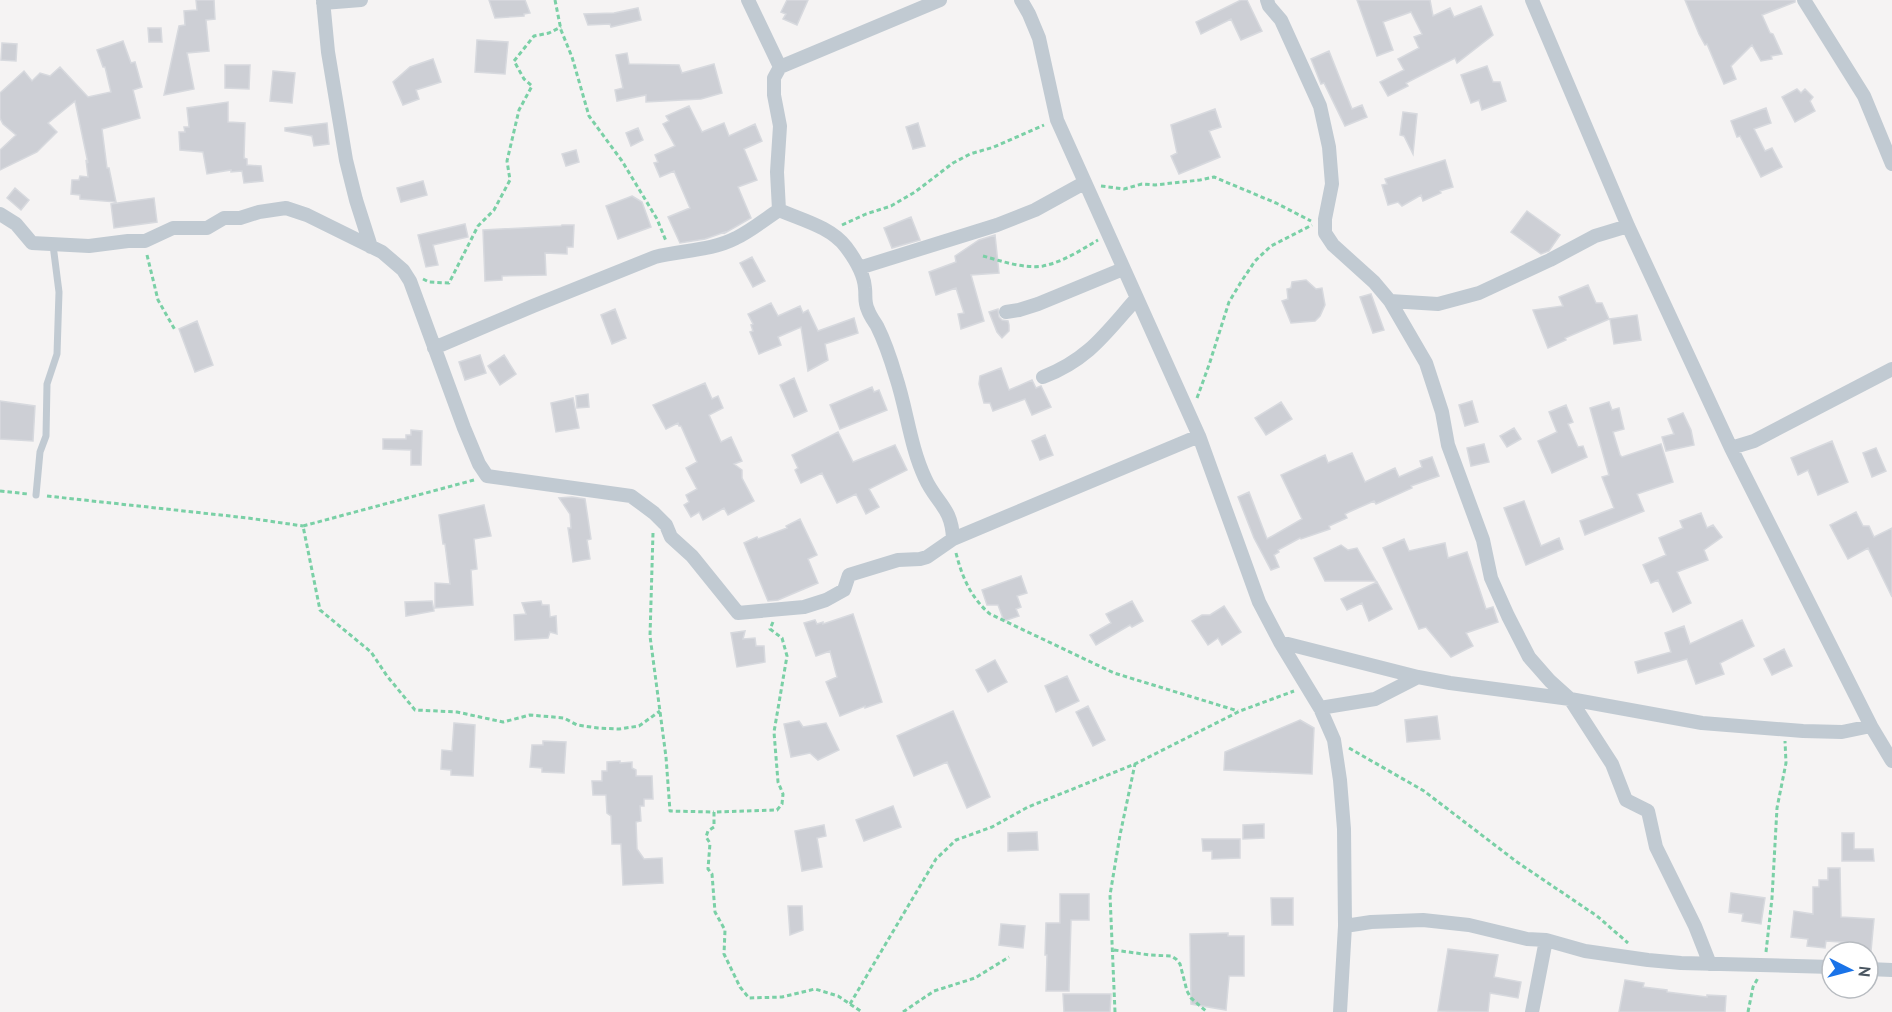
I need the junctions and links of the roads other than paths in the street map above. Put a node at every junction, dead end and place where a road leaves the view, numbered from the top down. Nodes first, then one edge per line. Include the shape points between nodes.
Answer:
1 (361, 0) edge
2 (748, 0) edge
3 (940, 0) edge
4 (1021, 0) edge
5 (1267, 0) edge
6 (1532, 0) edge
7 (1804, 0) edge
8 (323, 2) edge
9 (780, 67) junction
10 (1892, 164) edge
11 (1084, 183) junction
12 (779, 210) junction
13 (0, 214) edge
14 (1628, 226) junction
15 (53, 245) junction
16 (371, 247) junction
17 (859, 268) junction
18 (1123, 269) junction
19 (1136, 299) junction
20 (1390, 301) junction
21 (1006, 312) dead end
22 (434, 348) junction
23 (1892, 369) edge
24 (1043, 377) dead end
25 (1198, 436) junction
26 (1731, 448) junction
27 (36, 495) road end
28 (953, 539) junction
29 (1280, 642) junction
30 (1418, 677) junction
31 (1570, 699) junction
32 (1320, 708) junction
33 (1871, 726) junction
34 (1892, 761) edge
35 (1345, 926) junction
36 (1546, 940) junction
37 (1710, 964) junction
38 (1820, 966) edge
39 (1340, 1012) edge
40 (1532, 1012) edge

1 - 8 street
2 - 9 street
3 - 9 street
4 - 11 street via 1039,39 1057,120
5 - 20 street via 1281,20 1320,105 1332,184 1325,233
6 - 14 street
7 - 10 street via 1864,96
8 - 16 street via 346,160
9 - 12 street via 774,78 780,126
11 - 17 street via 1035,210 997,225
11 - 18 street
12 - 17 street via 830,232 844,244
12 - 22 street via 737,238 655,257
13 - 15 street via 16,224 32,243
14 - 20 street via 1595,236 1479,293 1438,303
14 - 26 street
15 - 16 street via 144,241 173,228 207,228 224,218 286,208
15 - 27 lane via 59,292 57,354 47,384 46,436 40,452
16 - 22 street via 403,270 410,281
17 - 28 street via 868,312 884,341 916,456 926,480 948,513
18 - 19 street
18 - 21 street via 1038,304
19 - 24 street via 1077,362
19 - 25 street
20 - 31 street via 1426,363 1448,445 1483,540 1491,578 1508,616 1529,657
22 - 28 street via 487,476 631,496 666,525 671,537 692,556 738,613 804,607 826,600 844,591 849,575 898,560 927,557
23 - 26 street via 1754,441
25 - 28 street
25 - 29 street via 1259,602
26 - 33 street
29 - 30 street
29 - 32 street
30 - 31 street
30 - 32 street via 1376,699
31 - 33 street via 1702,723 1785,731 1842,732
31 - 37 street via 1612,764 1626,800 1648,811 1656,848
32 - 35 street via 1334,740 1340,780
33 - 34 street
35 - 36 street via 1423,920
35 - 39 street
36 - 37 street via 1585,951
36 - 40 street
37 - 38 street

